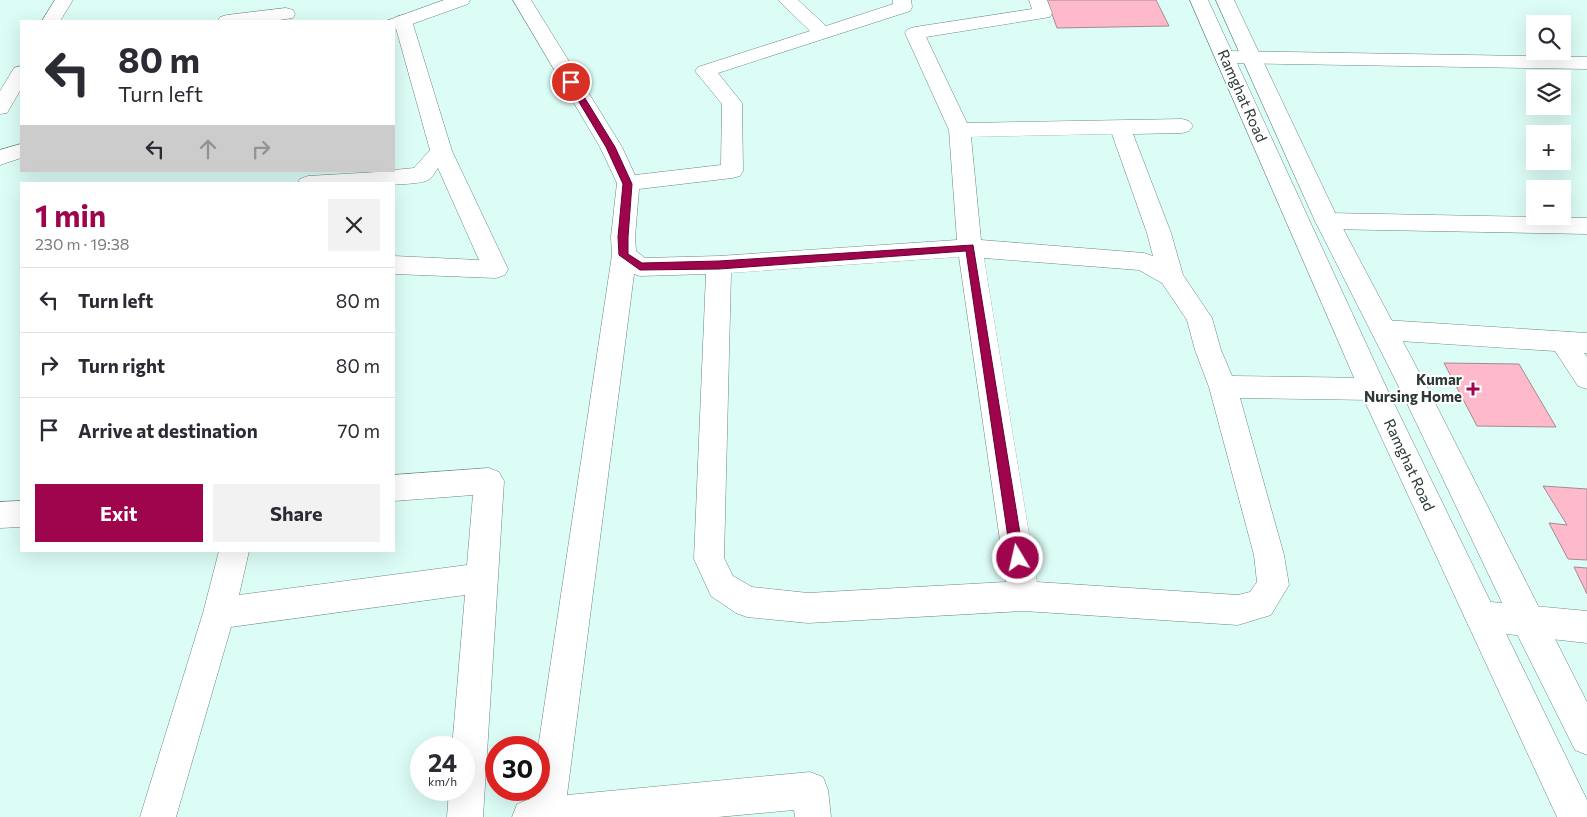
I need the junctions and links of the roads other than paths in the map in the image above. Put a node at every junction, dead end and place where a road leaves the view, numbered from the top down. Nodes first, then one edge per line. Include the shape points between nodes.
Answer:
1 (64, 0) edge
2 (461, 0) edge
3 (522, 0) edge
4 (787, 0) edge
5 (902, 0) edge
6 (1038, 0) edge
7 (1200, 0) edge
8 (1225, 0) edge
9 (286, 14) dead end
10 (52, 20) edge
11 (235, 20) edge
12 (398, 22) edge
13 (823, 33) junction
14 (1226, 57) junction
15 (1253, 58) junction
16 (1587, 63) edge
17 (20, 74) edge
18 (3, 102) edge
19 (20, 111) edge
20 (1182, 126) dead end
21 (1120, 127) junction
22 (960, 130) junction
23 (20, 151) edge
24 (441, 151) junction
25 (0, 158) edge
26 (331, 182) edge
27 (628, 184) junction
28 (1326, 221) junction
29 (1587, 226) edge
30 (970, 248) junction
31 (624, 255) junction
32 (395, 265) edge
33 (719, 265) junction
34 (1170, 277) junction
35 (1384, 330) junction
36 (1574, 342) edge
37 (1587, 378) edge
38 (1223, 386) junction
39 (1373, 389) junction
40 (395, 488) edge
41 (20, 514) edge
42 (0, 515) edge
43 (234, 552) edge
44 (482, 578) junction
45 (1024, 596) junction
46 (219, 612) junction
47 (1480, 616) junction
48 (1527, 621) junction
49 (1587, 627) edge
50 (1587, 738) edge
51 (698, 809) edge
52 (592, 814) edge
53 (538, 816) edge
54 (158, 817) edge
55 (465, 817) edge
56 (813, 817) edge
57 (1576, 817) edge

1 - 10 street
2 - 12 street
3 - 27 street via 611,147
4 - 13 street
5 - 13 street via 903,7
6 - 22 street via 1044,13 915,33
7 - 14 street, Ramghat Road
8 - 15 street, Ramghat Road
9 - 11 street
12 - 24 street
13 - 27 street via 705,71 732,104 732,171
14 - 15 street
14 - 39 street, Ramghat Road
15 - 16 street
15 - 28 street, Ramghat Road
17 - 18 street
18 - 19 street
20 - 21 street
21 - 22 street
21 - 34 street via 1158,233
22 - 30 street
23 - 25 street
24 - 26 street via 420,175
24 - 32 street via 496,269
27 - 31 street
28 - 29 street
28 - 35 street, Ramghat Road
30 - 33 street
30 - 34 street via 1144,262
30 - 45 street
31 - 33 street via 640,266
31 - 53 street
33 - 45 street via 709,559 722,586 747,602 808,608
34 - 38 street via 1199,318
35 - 36 street
35 - 48 street, Ramghat Road
36 - 37 street
38 - 39 street
38 - 45 street via 1269,554 1273,585 1260,604 1238,610
39 - 47 street, Ramghat Road
40 - 44 street via 489,481
41 - 42 street
43 - 46 street
44 - 46 street
44 - 55 street
46 - 54 street
47 - 48 street
47 - 57 street, Ramghat Road
48 - 49 street
48 - 50 street, Ramghat Road
51 - 52 street
51 - 56 street via 810,790
52 - 53 street

